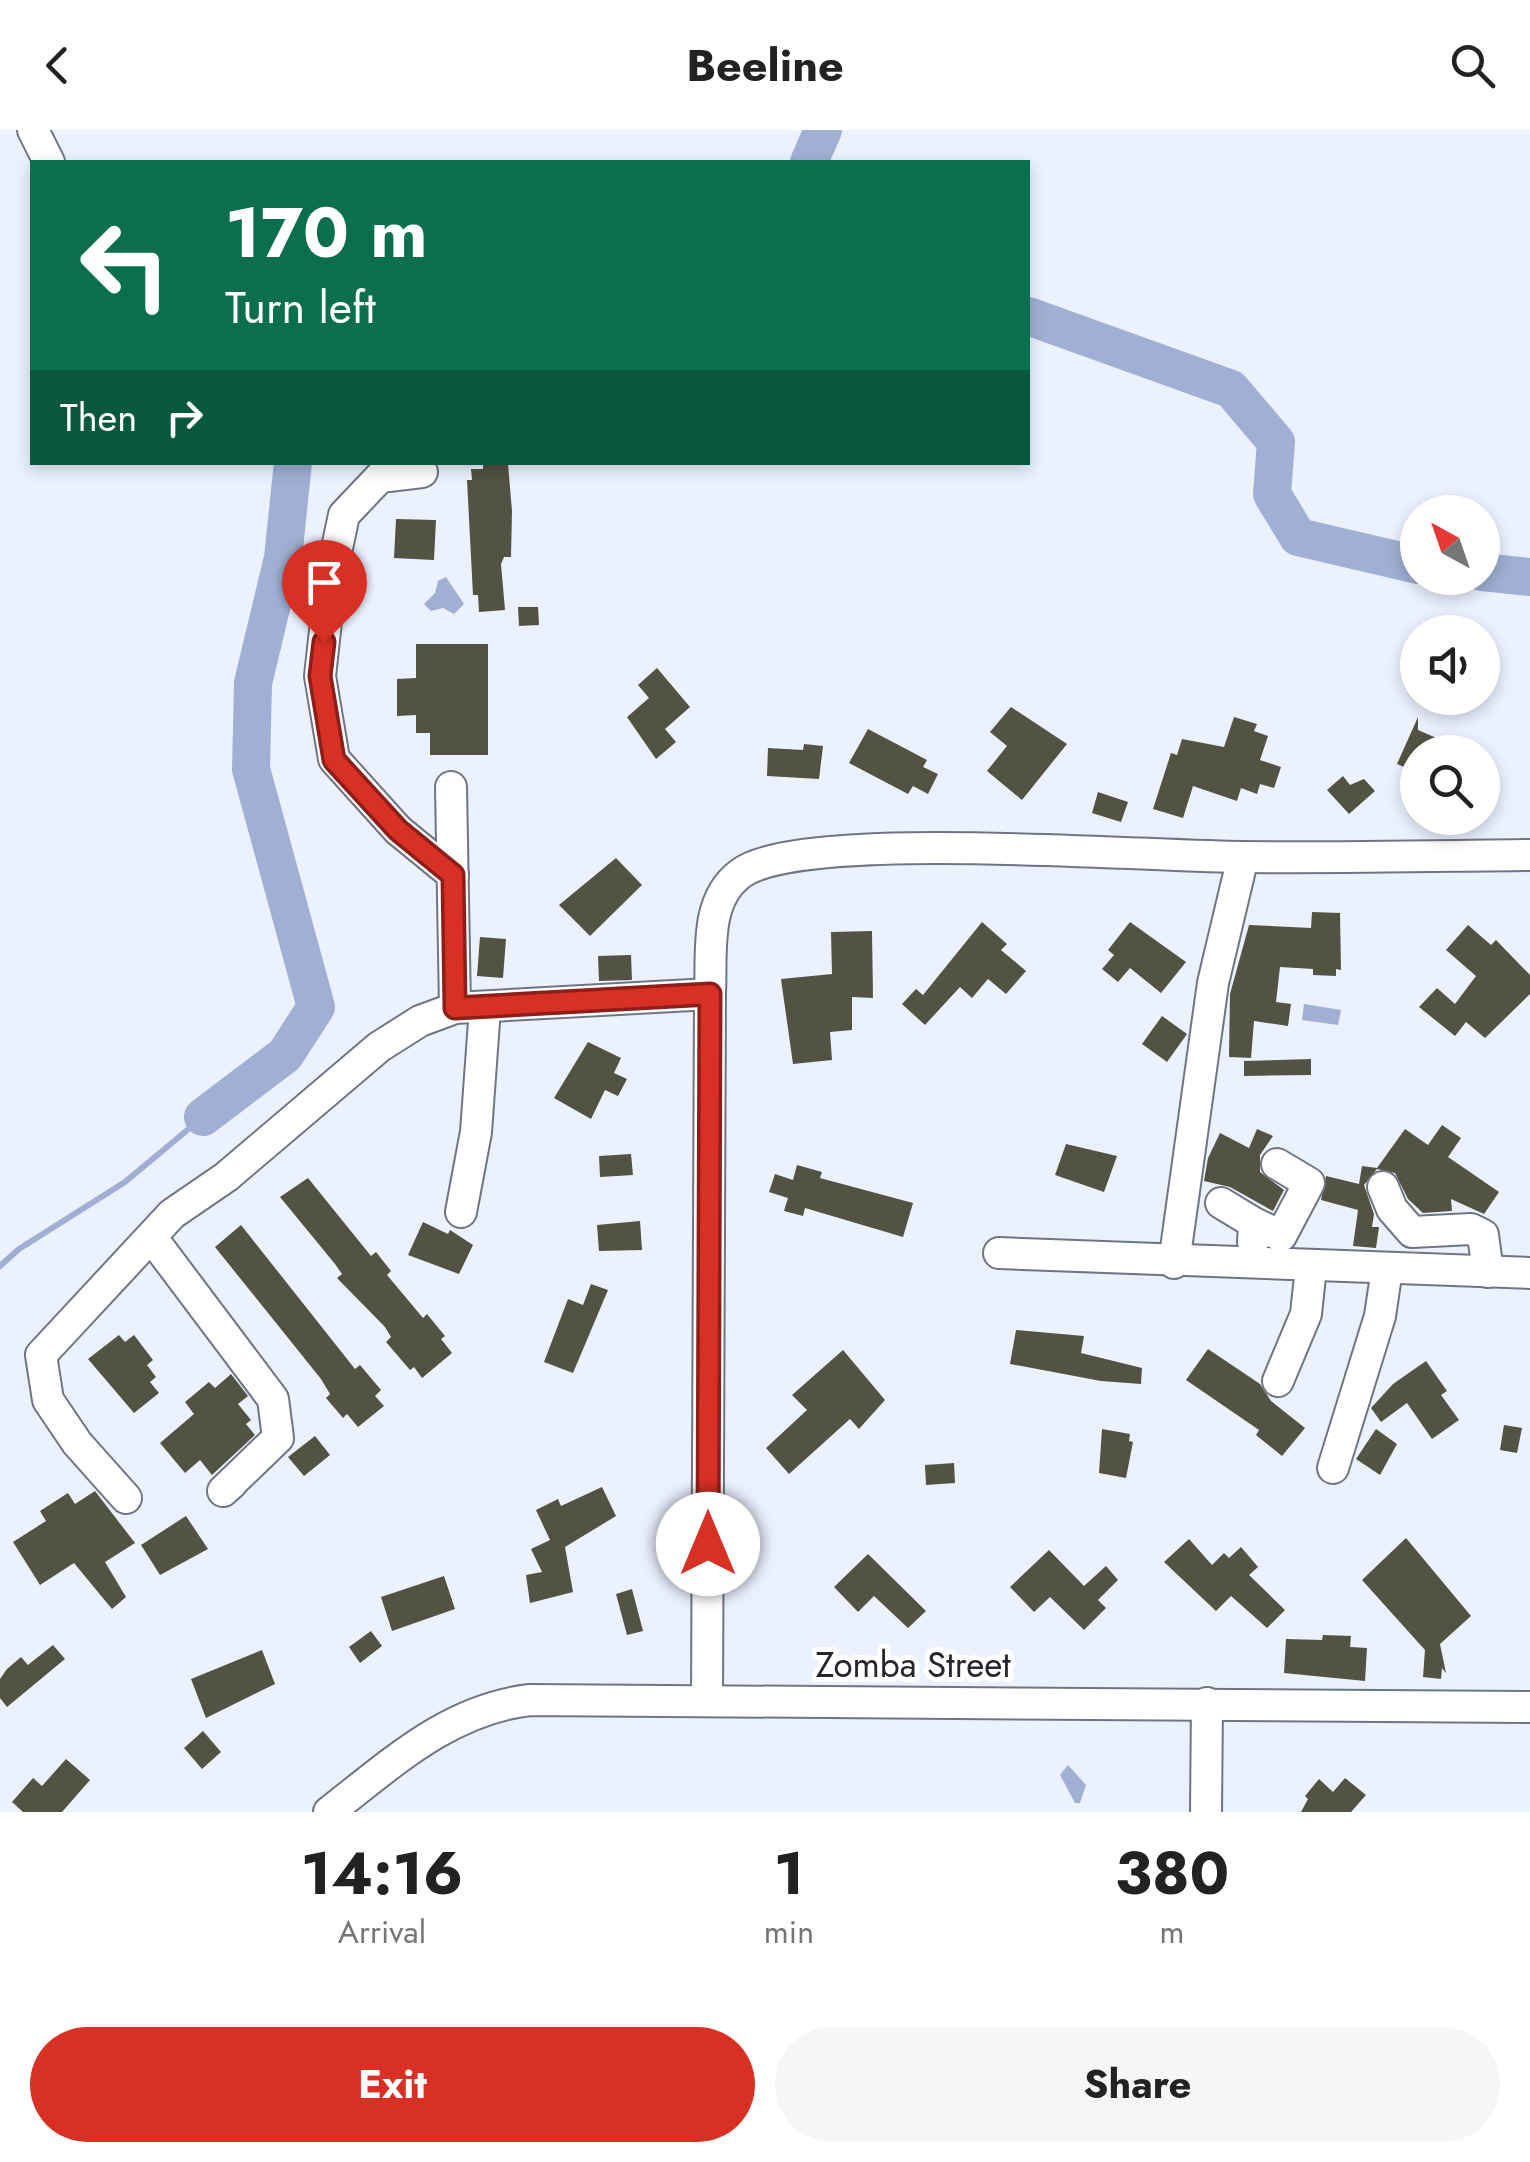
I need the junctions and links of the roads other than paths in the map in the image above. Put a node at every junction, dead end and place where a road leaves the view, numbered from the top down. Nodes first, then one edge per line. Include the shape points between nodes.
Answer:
1 (33, 130) edge
2 (47, 160) edge
3 (422, 472) dead end
4 (451, 787) dead end
5 (1530, 855) edge
6 (1243, 858) junction
7 (453, 875) junction
8 (710, 994) junction
9 (470, 1008) junction
10 (1277, 1164) dead end
11 (1383, 1187) dead end
12 (1221, 1203) dead end
13 (462, 1212) dead end
14 (1254, 1223) junction
15 (152, 1238) junction
16 (1000, 1252) dead end
17 (1174, 1262) junction
18 (1251, 1265) junction
19 (1311, 1267) junction
20 (1387, 1269) junction
21 (1488, 1272) junction
22 (1530, 1273) edge
23 (1278, 1382) dead end
24 (1333, 1468) dead end
25 (232, 1483) dead end
26 (126, 1498) dead end
27 (707, 1701) junction
28 (1207, 1703) junction
29 (1530, 1706) edge
30 (329, 1812) edge
31 (1206, 1812) edge

1 - 2 street
3 - 7 street via 380,478 344,515 320,676 334,760 398,830
4 - 7 street
5 - 6 street
6 - 8 street via 880,849 771,859 742,872 722,895 713,926
6 - 17 street via 1213,982
7 - 9 street
8 - 9 street
8 - 27 street
9 - 13 street via 476,1132
9 - 15 street via 420,1021 380,1047 172,1214
10 - 14 street via 1309,1182 1281,1236
11 - 21 street via 1412,1232 1471,1229 1482,1235
12 - 14 street
14 - 18 street
15 - 25 street via 273,1399 278,1438 223,1490
15 - 26 street via 41,1354 48,1400
16 - 17 street
17 - 18 street
18 - 19 street
19 - 20 street
19 - 23 street via 1306,1314
20 - 21 street
20 - 24 street via 1380,1316
21 - 22 street
27 - 28 street, Zomba Street
27 - 30 street, Zomba Street via 530,1700 492,1706 432,1735
28 - 29 street, Zomba Street
28 - 31 street

